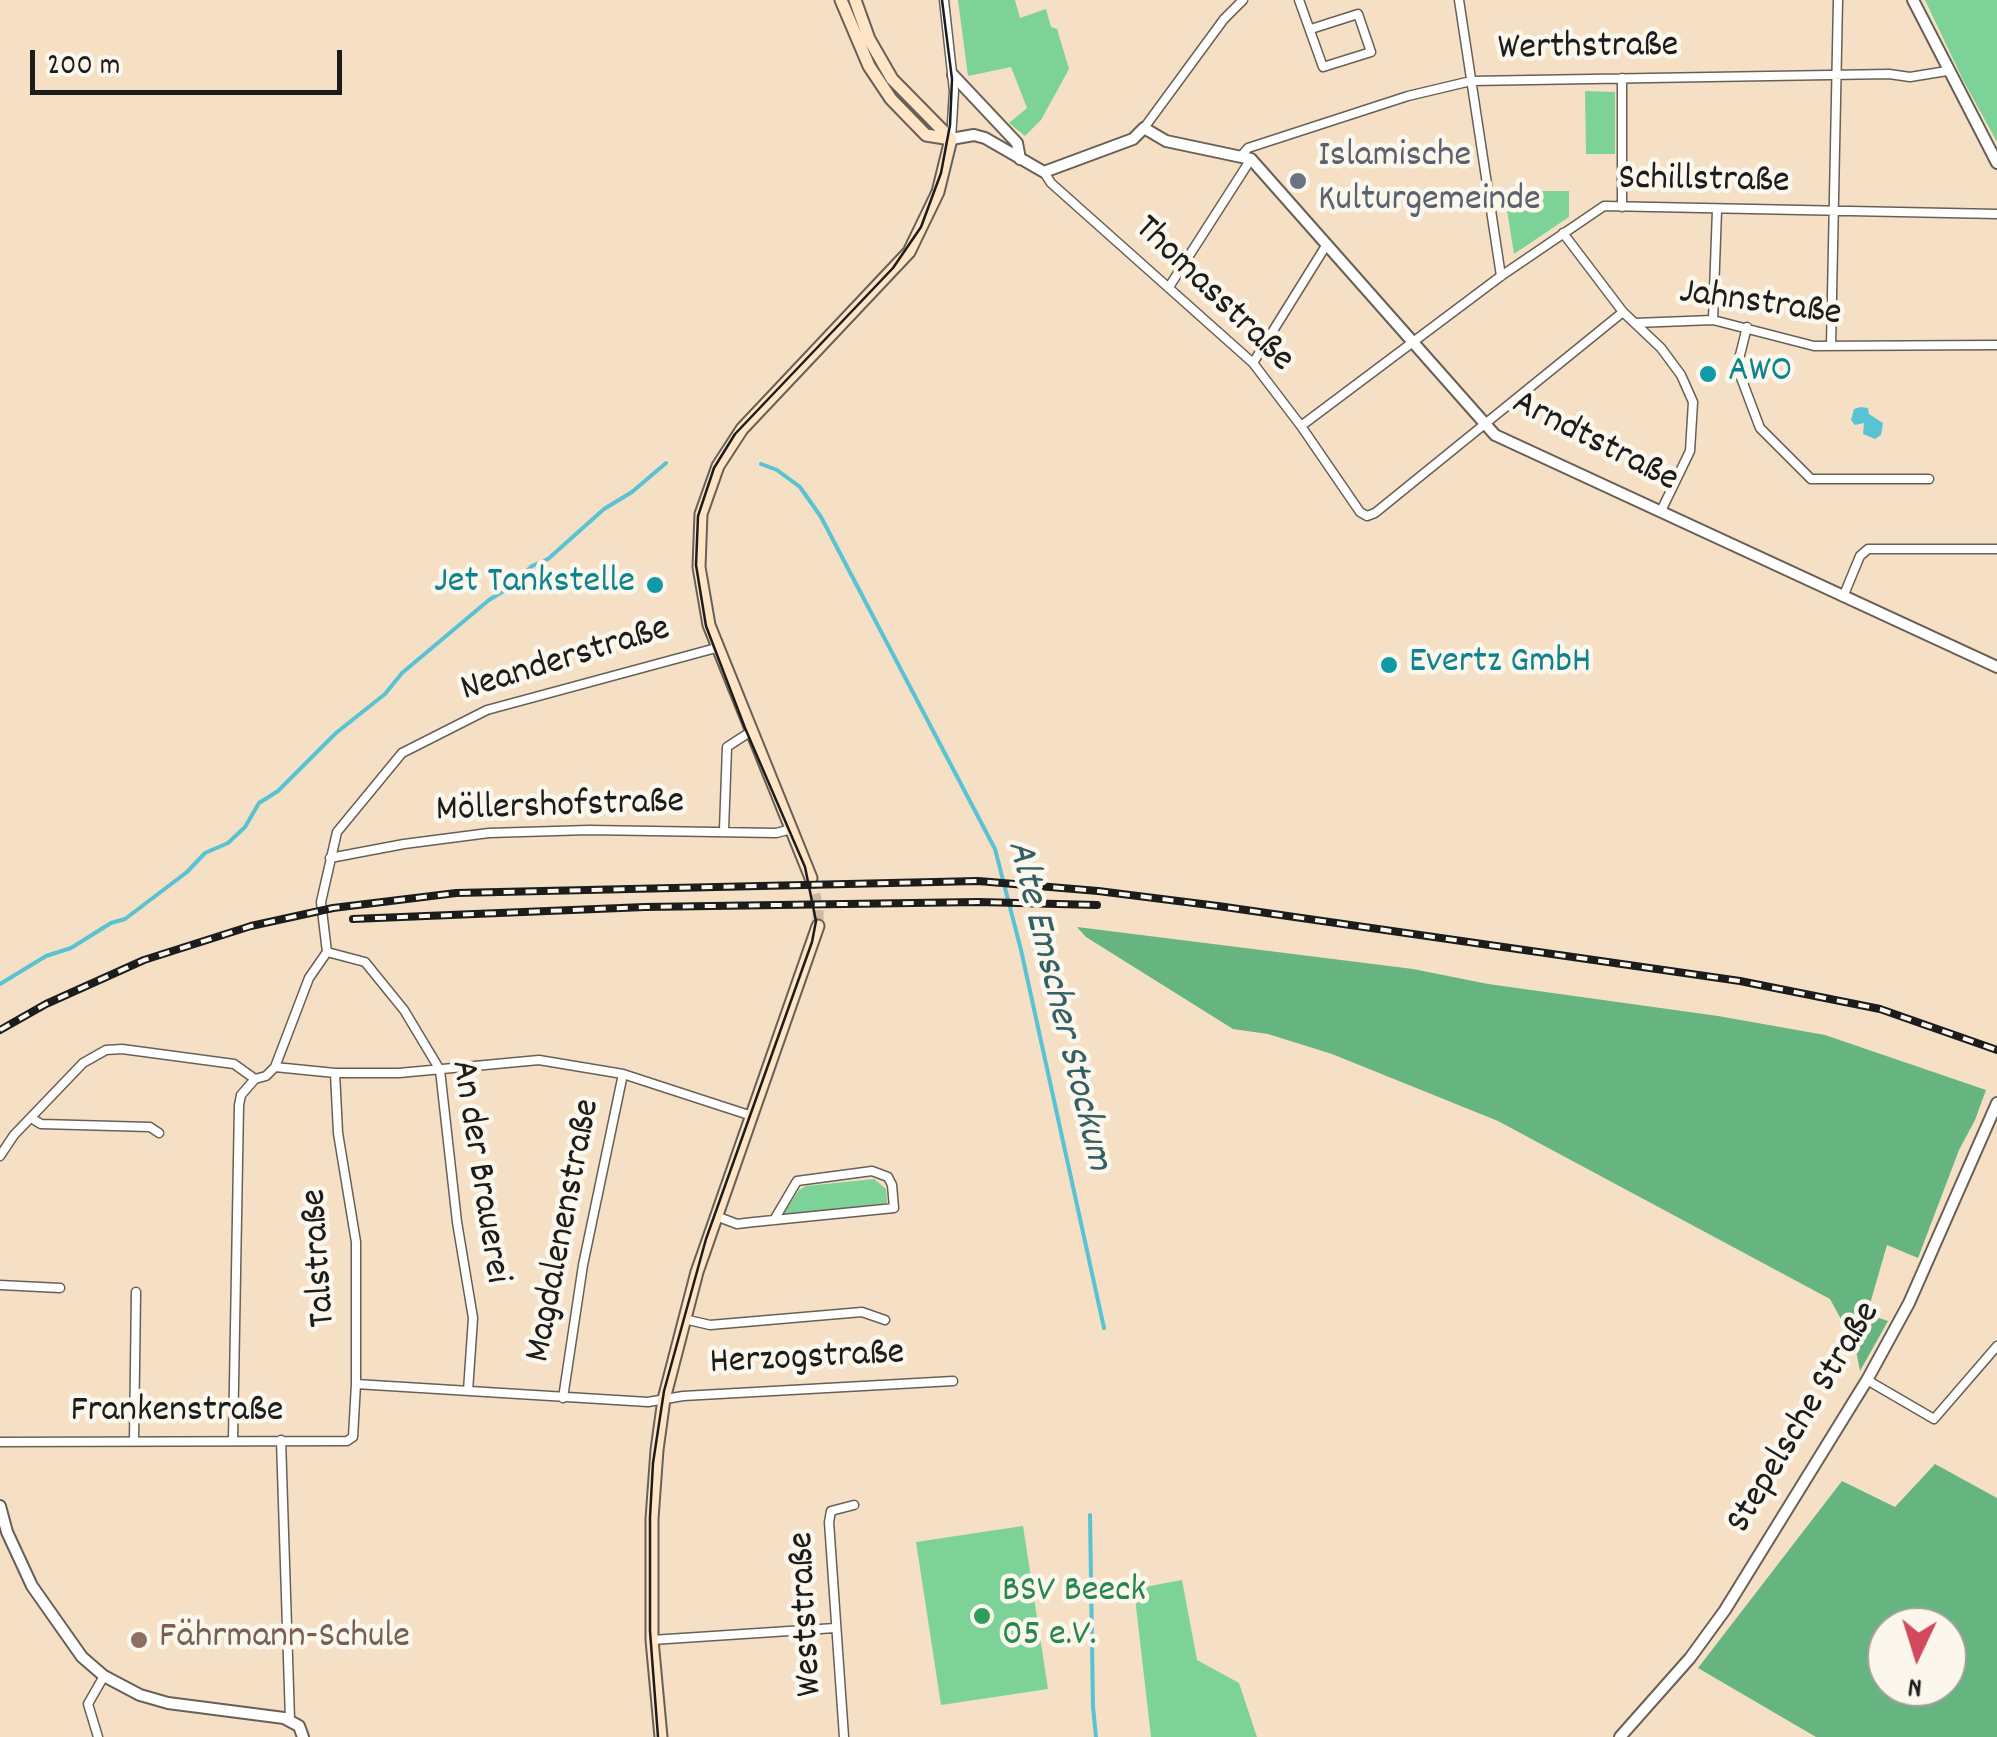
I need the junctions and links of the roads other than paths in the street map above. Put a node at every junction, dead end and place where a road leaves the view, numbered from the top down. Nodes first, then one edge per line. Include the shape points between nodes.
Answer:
1 (841, 0) edge
2 (854, 0) edge
3 (944, 0) edge
4 (1243, 0) edge
5 (1299, 0) edge
6 (1459, 0) edge
7 (1838, 0) edge
8 (1912, 0) edge
9 (1311, 29) junction
10 (1946, 71) junction
11 (953, 74) junction
12 (1836, 76) junction
13 (1622, 78) junction
14 (1471, 81) junction
15 (1144, 128) junction
16 (951, 139) junction
17 (1247, 157) junction
18 (1020, 159) junction
19 (1997, 164) edge
20 (1044, 172) junction
21 (1622, 207) junction
22 (1717, 210) junction
23 (1833, 213) junction
24 (1997, 214) edge
25 (1563, 233) junction
26 (1327, 244) junction
27 (1502, 276) junction
28 (1168, 288) junction
29 (1624, 312) junction
30 (1713, 320) junction
31 (1635, 322) junction
32 (1747, 328) junction
33 (1413, 342) junction
34 (1997, 344) edge
35 (1831, 346) junction
36 (1253, 363) junction
37 (1484, 424) junction
38 (1301, 426) junction
39 (1929, 479) dead end
40 (1661, 512) junction
41 (1367, 516) joint
42 (1997, 549) edge
43 (1843, 597) junction
44 (716, 648) junction
45 (1997, 667) edge
46 (750, 732) junction
47 (792, 829) junction
48 (724, 830) junction
49 (330, 858) junction
50 (812, 878) tunnel mouth
51 (818, 926) tunnel mouth
52 (327, 952) junction
53 (274, 1067) junction
54 (440, 1070) junction
55 (335, 1074) junction
56 (624, 1074) junction
57 (255, 1078) junction
58 (1997, 1103) edge
59 (752, 1116) junction
60 (31, 1118) junction
61 (158, 1132) dead end
62 (0, 1156) edge
63 (716, 1216) junction
64 (774, 1220) junction
65 (0, 1284) edge
66 (60, 1288) dead end
67 (136, 1292) dead end
68 (684, 1320) junction
69 (885, 1320) dead end
70 (1997, 1346) edge
71 (1867, 1380) junction
72 (954, 1381) dead end
73 (356, 1384) junction
74 (468, 1391) junction
75 (562, 1398) junction
76 (664, 1399) junction
77 (353, 1437) joint
78 (134, 1440) junction
79 (233, 1440) junction
80 (281, 1440) junction
81 (0, 1442) edge
82 (854, 1504) dead end
83 (0, 1506) edge
84 (4, 1533) edge
85 (835, 1628) junction
86 (652, 1640) junction
87 (104, 1676) junction
88 (290, 1720) junction
89 (98, 1737) edge
90 (304, 1737) edge
91 (660, 1737) edge
92 (844, 1737) edge
93 (1620, 1737) edge

1 - 16 main road via 891,99 926,134
2 - 16 main road via 892,79
3 - 11 street
4 - 15 street
5 - 9 street
6 - 14 street
7 - 12 street
8 - 10 street
9 - 9 street via 1358,14 1371,52 1323,67
10 - 12 street, Werthstraße
10 - 19 street
11 - 16 street
11 - 18 street via 1017,144
12 - 13 street, Werthstraße
12 - 23 street
13 - 14 street, Werthstraße
13 - 21 street
14 - 17 street, Werthstraße via 1248,148
14 - 27 street
15 - 17 street via 1166,141
15 - 20 street via 1133,139
16 - 18 street via 974,135
16 - 44 main road via 938,192 909,252 742,429 718,466 698,544
17 - 26 street, Arndtstraße
17 - 28 street
18 - 20 street
20 - 28 street, Thomasstraße
21 - 22 street, Schillstraße
21 - 25 street, Schillstraße via 1604,206
22 - 23 street, Schillstraße
22 - 30 street
23 - 24 street, Schillstraße
23 - 35 street
25 - 27 street, Schillstraße
25 - 29 street
26 - 33 street, Arndtstraße
26 - 36 street
27 - 33 street, Schillstraße
28 - 36 street, Thomasstraße
29 - 31 street
29 - 37 street, Jahnstraße
30 - 31 street, Jahnstraße
30 - 32 street, Jahnstraße
31 - 40 street via 1682,375 1693,402 1690,451
32 - 35 street, Jahnstraße
32 - 39 street via 1737,366 1760,428 1810,479
33 - 37 street, Arndtstraße
33 - 38 street, Schillstraße
34 - 35 street, Jahnstraße
36 - 38 street, Thomasstraße
37 - 40 street, Arndtstraße
37 - 41 street, Jahnstraße
38 - 41 street, Thomasstraße
40 - 43 street, Arndtstraße
42 - 43 street via 1868,549
43 - 45 street, Arndtstraße
44 - 46 main road
44 - 49 street, Neanderstraße via 487,710 402,753 342,824
46 - 47 main road
46 - 48 street via 727,747
47 - 48 street, Möllershofstraße
47 - 50 main road
48 - 49 street, Möllershofstraße via 489,833
49 - 52 street, Neanderstraße via 321,902
51 - 59 main road
52 - 53 street via 309,978
52 - 54 street, An der Brauerei via 365,962
53 - 55 street
53 - 57 street
54 - 55 street
54 - 56 street via 539,1060
54 - 74 street, An der Brauerei via 473,1318
55 - 73 street, Talstraße via 356,1242
56 - 59 street
56 - 75 street, Magdalenenstraße
57 - 60 street via 234,1064 106,1050 83,1064
57 - 79 street via 239,1105
58 - 71 street, Stepelsche Straße via 1910,1303
59 - 63 main road
60 - 61 street
60 - 62 street
63 - 64 street via 736,1224
63 - 68 main road
64 - 64 street via 894,1208 892,1185 872,1171 797,1182
65 - 66 street
67 - 78 street
68 - 69 street via 710,1325 862,1312
68 - 76 main road
70 - 71 street via 1934,1418
71 - 93 street, Stepelsche Straße via 1725,1610
72 - 76 street, Herzogstraße
73 - 74 street, Herzogstraße
73 - 77 street, Talstraße
74 - 75 street, Herzogstraße
75 - 76 street, Herzogstraße
76 - 86 main road via 653,1504
77 - 80 street, Frankenstraße
78 - 79 street, Frankenstraße
78 - 81 street, Frankenstraße
79 - 80 street, Frankenstraße
80 - 88 street
82 - 85 street, Weststraße via 831,1512 828,1522
83 - 84 street
84 - 87 street via 50,1613
85 - 86 street
85 - 92 street, Weststraße
86 - 91 main road
87 - 88 street via 168,1703
87 - 89 street via 88,1704
88 - 90 street

